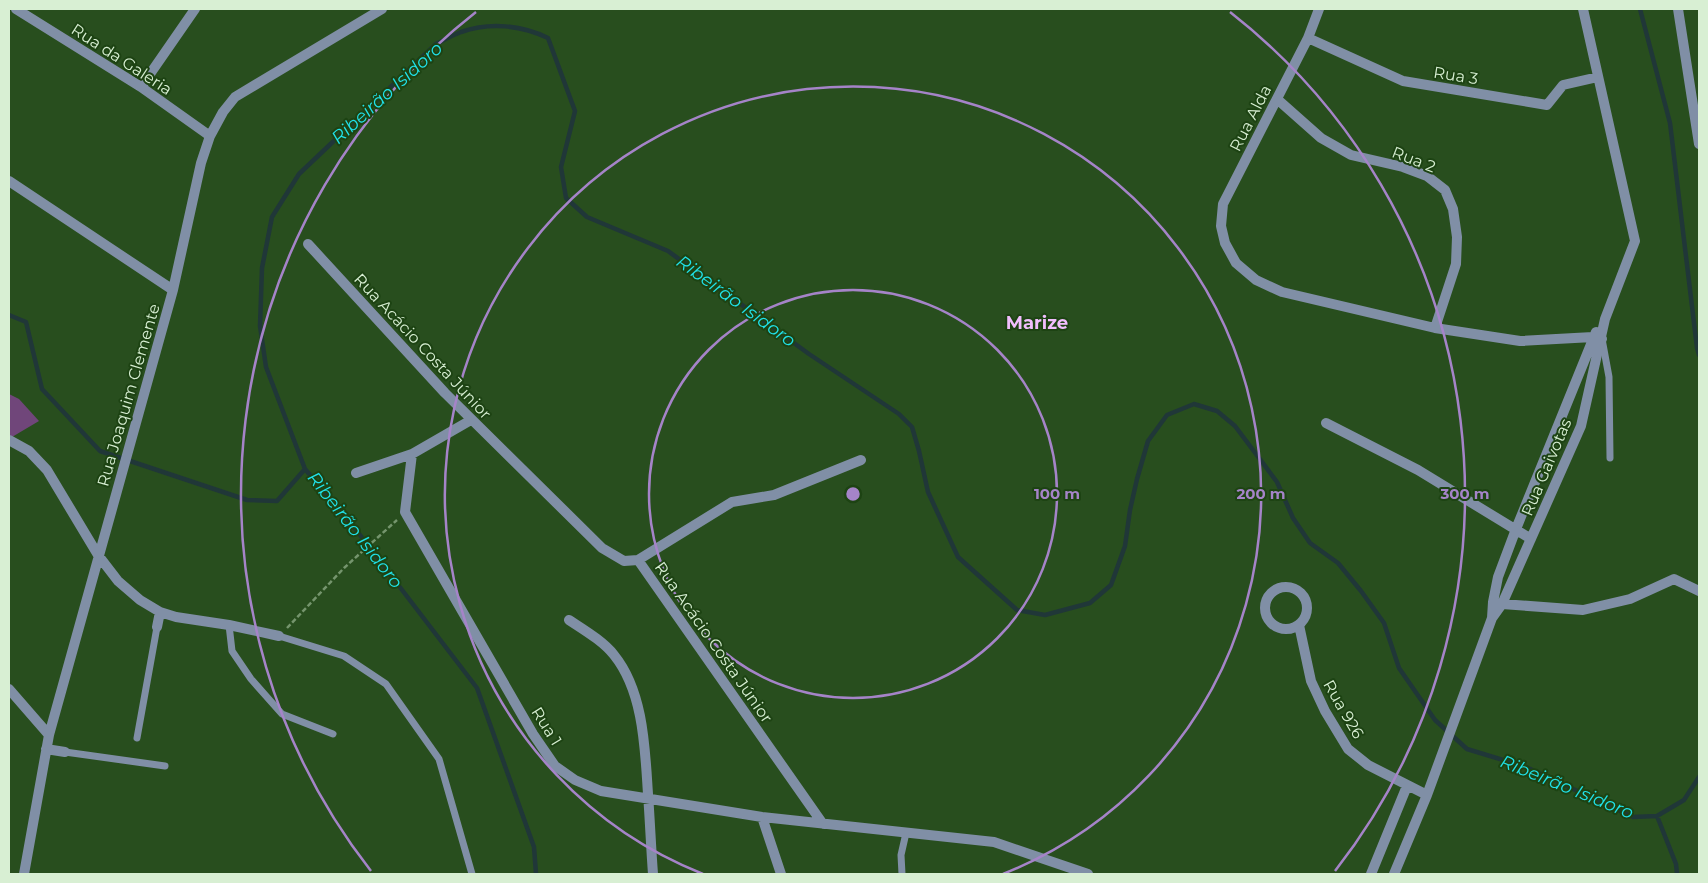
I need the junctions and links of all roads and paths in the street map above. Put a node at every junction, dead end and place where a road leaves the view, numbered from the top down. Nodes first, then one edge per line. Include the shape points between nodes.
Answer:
1 (16, 9) edge
2 (195, 9) edge
3 (382, 9) edge
4 (1319, 9) edge
5 (1583, 9) edge
6 (1678, 9) edge
7 (1308, 38) junction
8 (1598, 77) junction
9 (141, 87) junction
10 (1277, 99) junction
11 (210, 136) junction
12 (1699, 144) edge
13 (9, 181) edge
14 (308, 244) dead end
15 (173, 290) junction
16 (1436, 328) junction
17 (1597, 338) junction
18 (471, 420) junction
19 (1326, 423) dead end
20 (9, 440) edge
21 (412, 454) junction
22 (1610, 458) dead end
23 (861, 460) dead end
24 (356, 473) dead end
25 (397, 519) dead end
26 (1516, 529) junction
27 (1531, 539) junction
28 (98, 555) junction
29 (638, 560) junction
30 (1699, 591) edge
31 (1497, 603) junction
32 (160, 612) junction
33 (569, 620) dead end
34 (229, 625) junction
35 (1299, 625) junction
36 (157, 627) joint
37 (279, 636) junction
38 (9, 689) edge
39 (49, 734) junction
40 (333, 734) dead end
41 (137, 738) dead end
42 (46, 749) junction
43 (65, 752) joint
44 (165, 766) dead end
45 (1407, 786) junction
46 (1427, 795) junction
47 (648, 799) junction
48 (762, 817) junction
49 (823, 824) junction
50 (906, 833) junction
51 (24, 874) edge
52 (472, 874) edge
53 (653, 874) edge
54 (781, 874) edge
55 (902, 874) edge
56 (1088, 874) edge
57 (1371, 874) edge
58 (1394, 874) edge

1 - 9 street, Rua da Galeria
2 - 9 street
3 - 11 street, Rua Joaquim Clemente via 235,97
4 - 7 street, Rua Alda
5 - 8 street, Rua Gaivotas
6 - 12 street
7 - 8 street, Rua 3 via 1403,81 1547,105 1563,86
7 - 10 street, Rua Alda
8 - 17 street, Rua Gaivotas via 1635,241
9 - 11 street, Rua da Galeria
10 - 16 street, Rua 2 via 1321,138 1351,155 1403,167 1427,176 1445,190 1453,209 1456,264
10 - 16 street, Rua Alda via 1223,204 1220,226 1236,263 1256,280 1282,292
11 - 15 street, Rua Joaquim Clemente
13 - 15 street
14 - 18 street, Rua Acácio Costa Júnior
15 - 28 street, Rua Joaquim Clemente
16 - 17 street via 1520,341
17 - 22 lane via 1609,377
17 - 26 street, Rua Gaivotas
17 - 27 street, Rua Gaivotas via 1581,426
18 - 21 street
18 - 29 street, Rua Acácio Costa Júnior via 602,548 624,561
19 - 26 street via 1418,470
20 - 28 street via 29,451 47,470
21 - 24 street
21 - 47 street, Rua 1 via 405,512 538,742 555,766 575,780 601,791
23 - 29 street via 774,495 732,502
25 - 37 path via 344,568
26 - 27 street
26 - 31 street, Rua Gaivotas via 1498,577
27 - 31 street, Rua Gaivotas
28 - 32 street via 118,582
28 - 39 street, Rua Joaquim Clemente
29 - 49 street, Rua Acácio Costa Júnior
30 - 31 street via 1674,579 1630,599 1583,610
31 - 46 street, Rua Gaivotas
32 - 34 street
32 - 36 street
33 - 47 street via 614,654 626,672 644,738
34 - 37 street
34 - 40 lane via 232,651 251,679 282,714
35 - 35 street via 1306,615 1306,603 1300,593 1290,587 1278,588 1268,596 1264,608 1267,619 1276,628 1288,630
35 - 45 street, Rua 926 via 1311,681 1348,748 1368,765
36 - 41 lane
37 - 52 lane via 344,656 386,684 439,759
38 - 39 street
39 - 42 street, Rua Joaquim Clemente
42 - 43 street
42 - 51 street, Rua Joaquim Clemente
43 - 44 lane
45 - 46 street, Rua 926
45 - 57 street
46 - 58 street
47 - 48 street, Rua 1
47 - 53 street
48 - 49 street, Rua 1
48 - 54 street
49 - 50 street
50 - 55 lane via 901,856
50 - 56 street via 994,842

